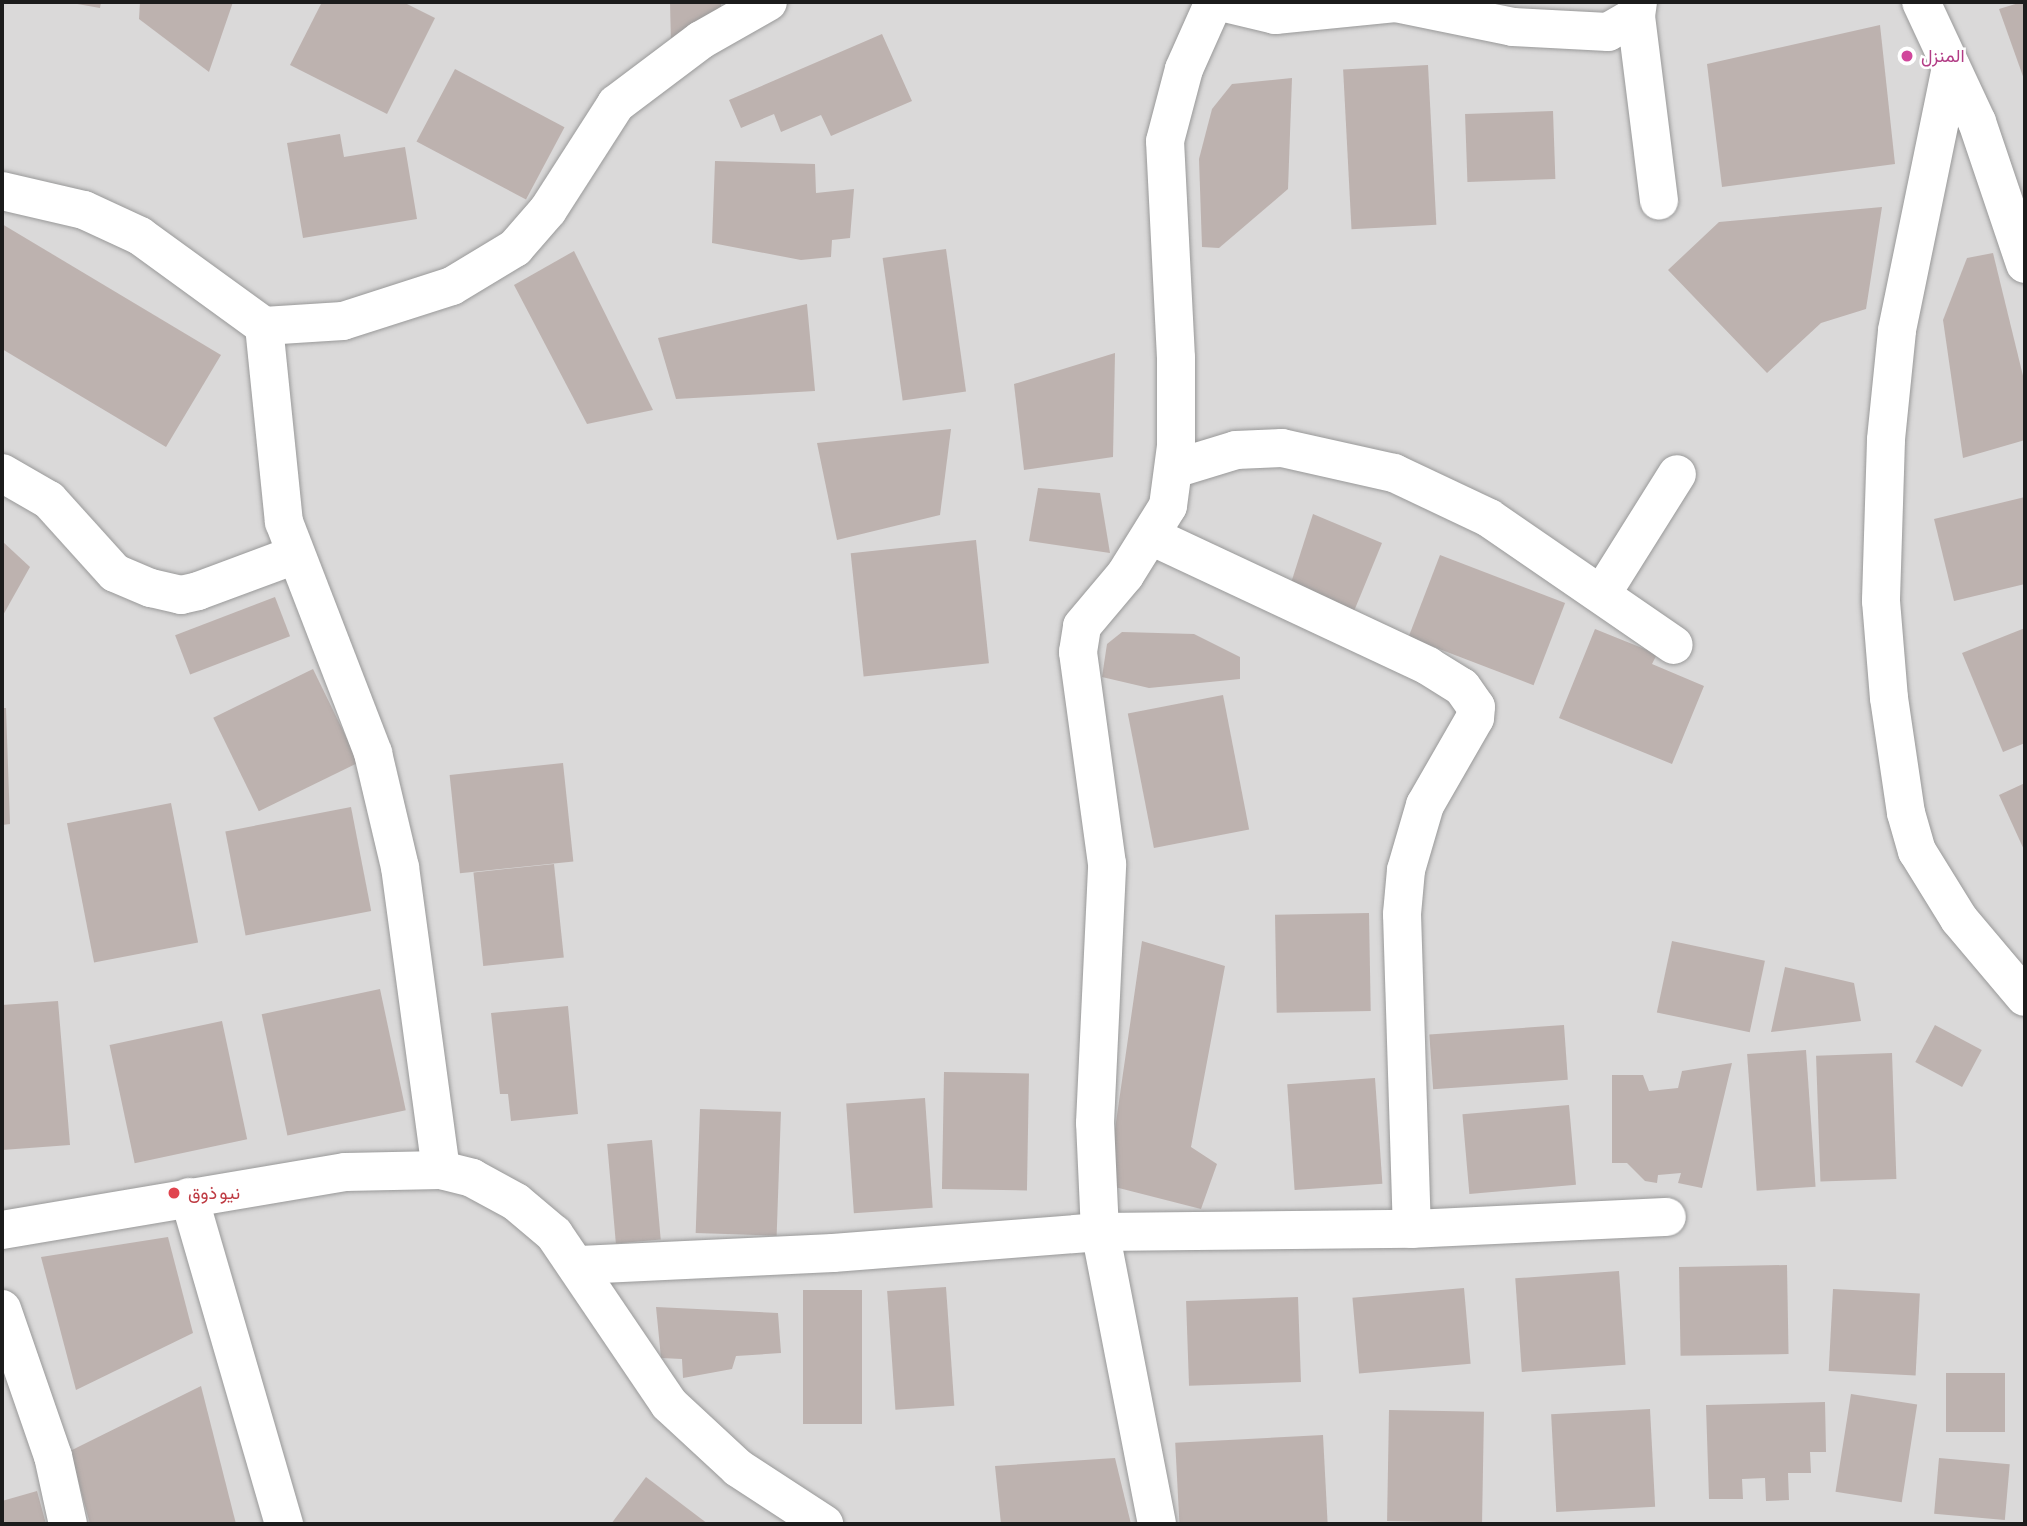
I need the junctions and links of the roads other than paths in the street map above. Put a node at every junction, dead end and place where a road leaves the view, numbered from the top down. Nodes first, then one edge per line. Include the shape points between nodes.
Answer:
1 (768, 2) edge
2 (1214, 2) edge
3 (1221, 2) edge
4 (1921, 2) edge
5 (1637, 9) edge
6 (1951, 67) junction
7 (2, 191) edge
8 (1659, 201) dead end
9 (2025, 264) edge
10 (264, 327) junction
11 (1174, 469) junction
12 (2, 473) edge
13 (1676, 474) dead end
14 (1151, 536) junction
15 (295, 555) junction
16 (1603, 592) junction
17 (1674, 645) dead end
18 (2025, 997) edge
19 (440, 1170) junction
20 (189, 1197) junction
21 (1667, 1217) dead end
22 (1412, 1229) junction
23 (2, 1230) edge
24 (1100, 1232) junction
25 (580, 1265) junction
26 (2, 1309) edge
27 (68, 1524) edge
28 (284, 1524) edge
29 (824, 1524) edge
30 (1157, 1524) edge

1 - 10 street via 701,40 616,104 548,210 515,248 492,263 398,306 343,321
2 - 11 street via 1184,69 1166,141
3 - 5 street via 1275,15 1395,3 1559,32 1608,32
4 - 6 street
5 - 8 street
6 - 9 street via 1996,171
6 - 18 street via 1897,331 1885,440 1881,601 1889,698 1906,813 1917,851 1959,919
7 - 10 street via 84,210 139,236
10 - 15 street via 278,473
11 - 14 street via 1168,506
11 - 16 street via 1236,450 1282,448 1394,473 1489,518
12 - 15 street via 49,500 114,573 151,588 181,595
13 - 16 street
14 - 22 street via 1428,666 1462,687 1476,706 1475,718 1425,805 1406,870 1402,927
14 - 24 street via 1082,626 1078,652 1098,770 1107,864 1094,1123
15 - 19 street via 373,753 390,817
16 - 17 street
19 - 20 street via 345,1172
19 - 25 street via 472,1178 516,1202
20 - 23 street
20 - 28 street
21 - 22 street
22 - 24 street
24 - 25 street via 832,1253
24 - 30 street
25 - 29 street via 642,1366 697,1434 796,1510
26 - 27 street via 53,1456

